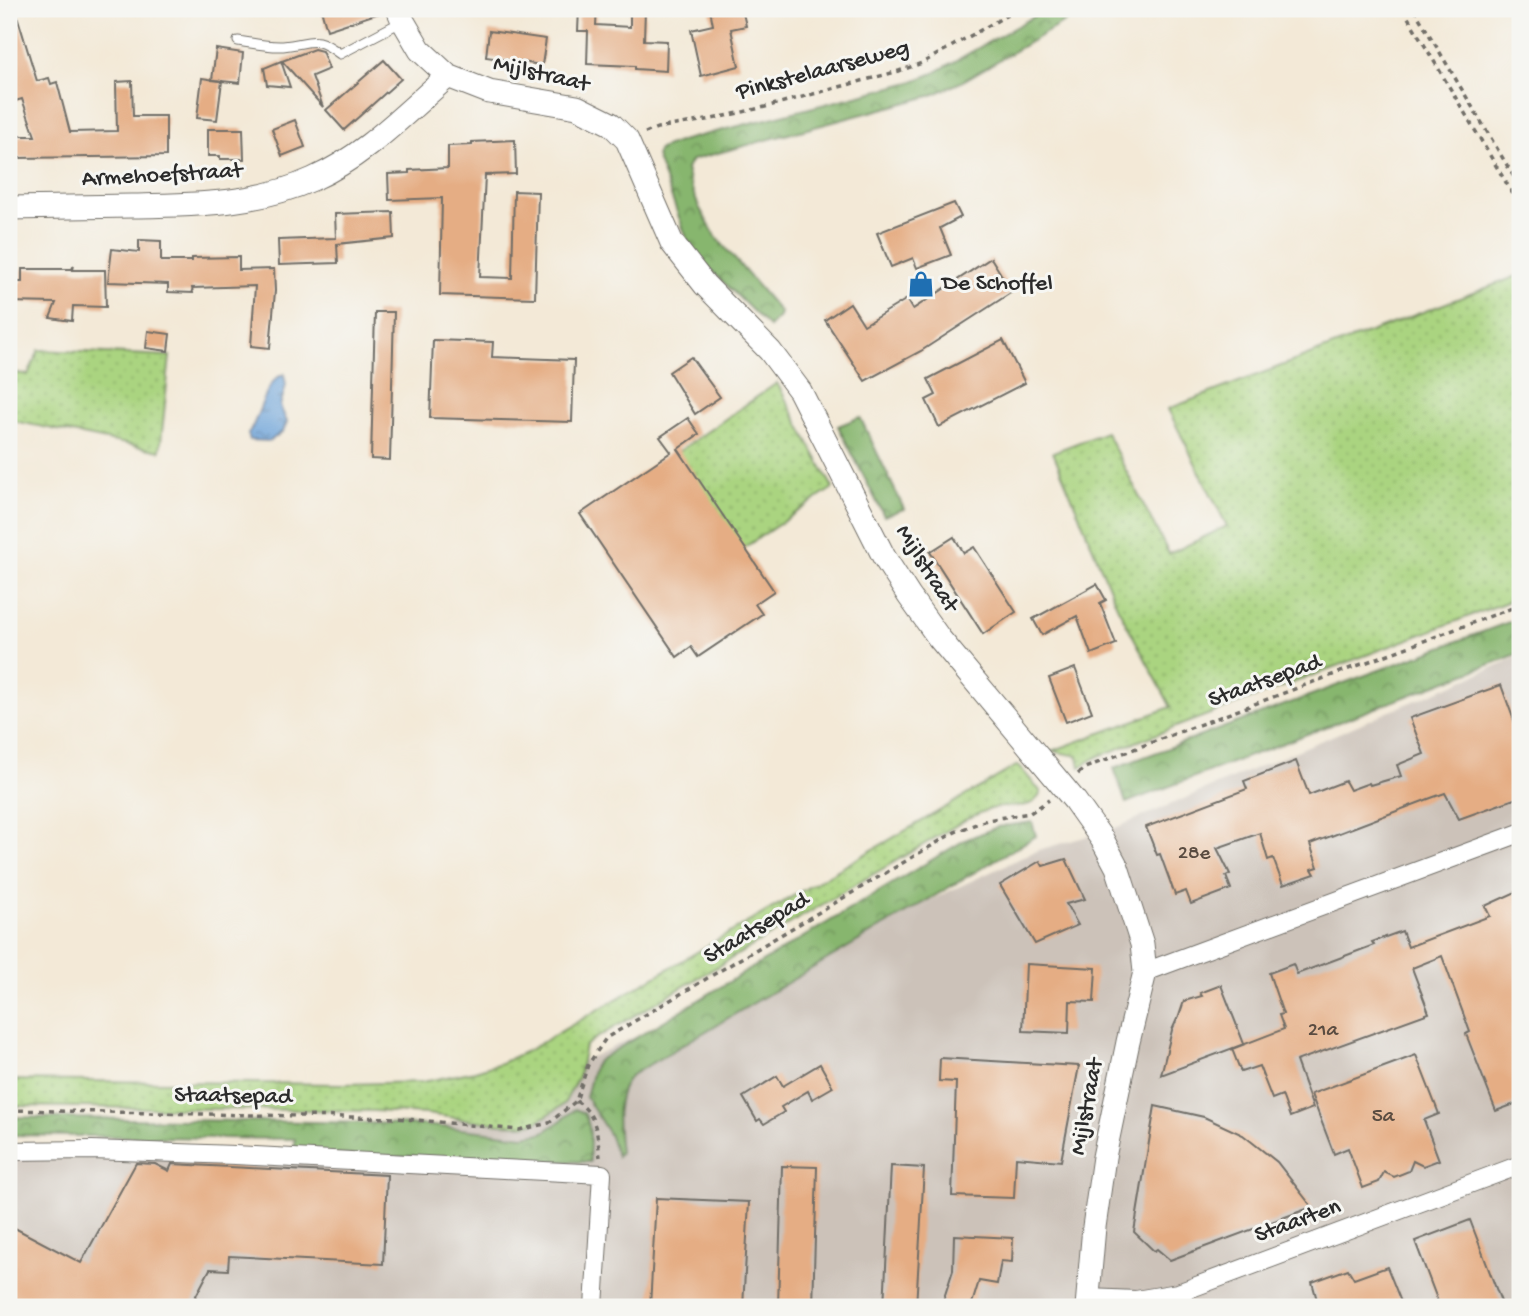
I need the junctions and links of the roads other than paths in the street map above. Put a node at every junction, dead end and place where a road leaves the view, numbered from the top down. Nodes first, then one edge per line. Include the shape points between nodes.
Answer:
1 (400, 15) edge
2 (238, 41) dead end
3 (448, 76) junction
4 (9, 208) edge
5 (1520, 833) edge
6 (1145, 972) junction
7 (9, 1151) edge
8 (1520, 1165) edge
9 (1088, 1303) edge
10 (594, 1307) edge

1 - 2 lane via 340,54 324,42 281,46
1 - 3 street, Mijlstraat via 420,50
3 - 4 street, Armehoefstraat via 382,135 314,179 282,190 202,205
3 - 6 street, Mijlstraat via 489,92 577,107 611,124 627,140 672,243 800,391 884,557 909,596 1102,839 1117,867 1142,944
5 - 6 street
6 - 9 street, Mijlstraat via 1104,1157
7 - 10 street via 209,1154 602,1174
8 - 9 street, Staarten via 1178,1293

